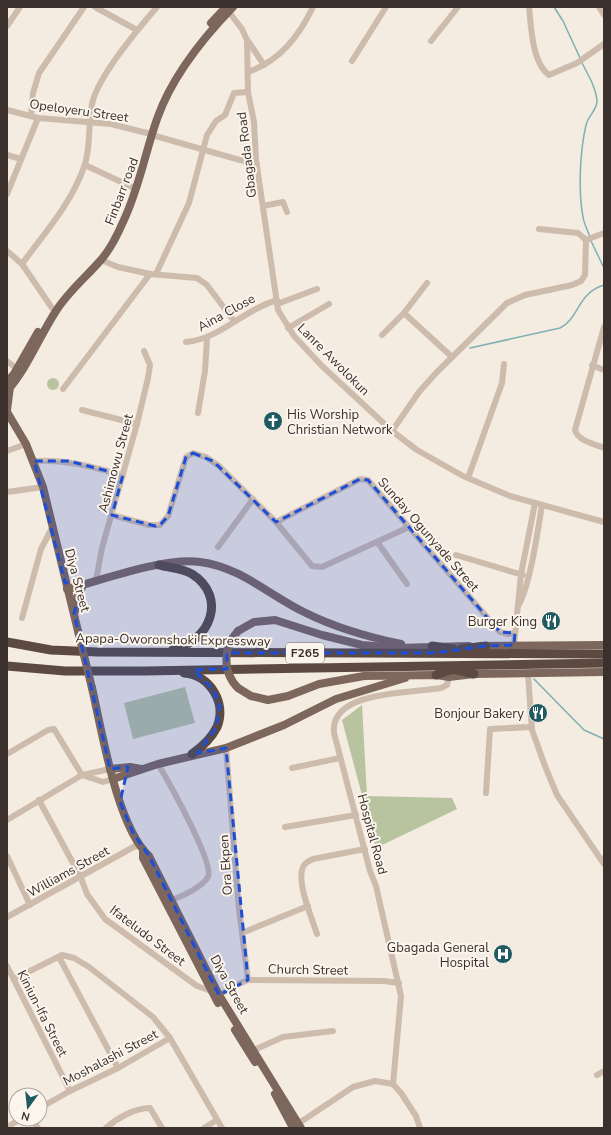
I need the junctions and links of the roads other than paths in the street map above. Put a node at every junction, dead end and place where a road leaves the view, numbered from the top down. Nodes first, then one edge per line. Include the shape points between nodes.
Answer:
1 (20, 7) edge
2 (84, 7) edge
3 (95, 7) edge
4 (157, 7) edge
5 (314, 7) edge
6 (386, 7) edge
7 (458, 7) edge
8 (529, 7) edge
9 (599, 7) edge
10 (229, 9) edge
11 (604, 14) edge
12 (7, 26) edge
13 (137, 30) junction
14 (247, 40) junction
15 (430, 42) dead end
16 (604, 44) edge
17 (352, 60) dead end
18 (264, 65) junction
19 (248, 72) junction
20 (248, 92) junction
21 (7, 110) edge
22 (31, 115) junction
23 (38, 118) junction
24 (90, 123) junction
25 (149, 134) junction
26 (203, 150) junction
27 (7, 155) edge
28 (21, 159) junction
29 (85, 165) junction
30 (257, 165) junction
31 (132, 187) junction
32 (7, 194) edge
33 (263, 206) junction
34 (287, 212) dead end
35 (539, 229) dead end
36 (604, 233) edge
37 (590, 239) junction
38 (7, 251) edge
39 (101, 260) junction
40 (22, 264) junction
41 (153, 274) junction
42 (427, 283) dead end
43 (317, 289) dead end
44 (277, 302) junction
45 (329, 304) dead end
46 (52, 308) junction
47 (404, 312) junction
48 (234, 321) junction
49 (604, 327) edge
50 (288, 328) junction
51 (382, 335) dead end
52 (207, 338) junction
53 (186, 342) dead end
54 (144, 351) dead end
55 (452, 357) junction
56 (7, 361) edge
57 (504, 364) dead end
58 (592, 366) junction
59 (604, 370) edge
60 (16, 373) junction
61 (8, 387) edge
62 (63, 389) dead end
63 (82, 410) dead end
64 (7, 411) edge
65 (198, 413) dead end
66 (137, 424) junction
67 (392, 431) junction
68 (26, 444) junction
69 (604, 448) edge
70 (7, 451) edge
71 (34, 461) junction
72 (123, 475) junction
73 (468, 478) junction
74 (43, 487) junction
75 (7, 492) edge
76 (253, 499) junction
77 (539, 504) junction
78 (112, 515) junction
79 (276, 522) junction
80 (604, 522) edge
81 (52, 528) junction
82 (409, 528) junction
83 (378, 543) junction
84 (218, 547) dead end
85 (456, 555) dead end
86 (159, 565) junction
87 (521, 574) junction
88 (528, 576) junction
89 (94, 581) junction
90 (407, 584) dead end
91 (83, 585) junction
92 (66, 586) junction
93 (518, 606) junction
94 (74, 613) junction
95 (22, 618) dead end
96 (515, 633) junction
97 (7, 642) edge
98 (604, 644) edge
99 (514, 645) junction
100 (411, 646) junction
101 (434, 650) junction
102 (486, 650) junction
103 (139, 652) junction
104 (604, 654) edge
105 (604, 663) edge
106 (472, 664) junction
107 (434, 665) junction
108 (7, 666) edge
109 (145, 671) junction
110 (604, 672) edge
111 (451, 673) junction
112 (474, 674) joint
113 (528, 674) junction
114 (418, 675) junction
115 (436, 675) joint
116 (531, 727) junction
117 (226, 748) junction
118 (7, 754) edge
119 (192, 754) junction
120 (340, 758) junction
121 (158, 764) junction
122 (292, 768) dead end
123 (110, 769) junction
124 (144, 769) junction
125 (130, 774) junction
126 (82, 775) junction
127 (113, 779) junction
128 (486, 793) dead end
129 (39, 800) junction
130 (120, 802) junction
131 (356, 815) junction
132 (7, 820) edge
133 (285, 827) dead end
134 (141, 847) junction
135 (365, 849) junction
136 (7, 856) edge
137 (604, 864) edge
138 (81, 878) junction
139 (172, 900) junction
140 (30, 904) junction
141 (308, 906) junction
142 (7, 918) edge
143 (242, 933) junction
144 (317, 934) dead end
145 (59, 957) junction
146 (7, 966) edge
147 (14, 979) junction
148 (248, 980) junction
149 (399, 983) junction
150 (211, 991) junction
151 (219, 995) junction
152 (333, 1031) dead end
153 (170, 1038) junction
154 (254, 1050) junction
155 (118, 1068) junction
156 (604, 1071) edge
157 (597, 1075) dead end
158 (393, 1084) junction
159 (70, 1091) junction
160 (48, 1103) edge
161 (217, 1120) junction
162 (298, 1126) edge
163 (418, 1127) edge
164 (106, 1128) edge
165 (162, 1128) edge
166 (204, 1128) edge
167 (222, 1128) edge

1 - 12 street
2 - 22 street via 39,73 33,93
3 - 13 street
4 - 13 street
5 - 18 street via 292,42
6 - 17 street
7 - 15 street
8 - 16 street via 533,43 544,70 552,76 577,63
9 - 11 street
10 - 14 street, Gbagada Road
10 - 25 main road, Finbarr road via 195,42 162,99
13 - 24 street via 97,91
14 - 18 street
14 - 19 street, Gbagada Road
18 - 19 street
19 - 20 street, Gbagada Road
20 - 26 street via 234,93 225,115 216,121 207,135
20 - 30 street, Gbagada Road via 254,122
21 - 22 street, Opeloyeru Street
22 - 23 street, Opeloyeru Street
23 - 24 street, Opeloyeru Street
23 - 28 street
24 - 25 street, Opeloyeru Street via 111,124
24 - 29 street
25 - 26 street, Opeloyeru Street
25 - 31 main road, Finbarr road
25 - 39 main road, Finbarr road via 133,200 112,244
26 - 30 street, Opeloyeru Street
26 - 41 street via 190,203
27 - 28 street
28 - 32 street
29 - 31 street
29 - 40 street via 63,210
30 - 33 street, Gbagada Road
31 - 46 main road, Finbarr road via 108,241
33 - 34 street via 283,202
33 - 44 street, Gbagada Road
35 - 37 street via 578,234
36 - 37 street
37 - 55 street via 585,275 581,281 572,286 525,295 507,303
38 - 40 street
39 - 41 street via 118,267
39 - 60 main road, Finbarr road via 56,310
40 - 46 street
41 - 48 street via 197,278 208,285
41 - 62 street
42 - 47 street
43 - 44 street, Aina Close
44 - 48 street, Aina Close via 256,308
44 - 50 street, Lanre Awolokun
45 - 50 street
46 - 60 main road, Finbarr road
47 - 51 street
47 - 55 street
48 - 52 street, Aina Close
49 - 58 street
50 - 67 street, Lanre Awolokun via 322,366
52 - 53 street, Aina Close
52 - 65 street
54 - 66 street, Ashimowu Street via 150,365
55 - 67 street via 419,392
56 - 60 street
57 - 73 street via 502,383
58 - 59 street
58 - 69 street via 575,430 580,438
60 - 61 main road
61 - 64 main road
63 - 66 street
64 - 68 main road, Diya Street
66 - 72 street, Ashimowu Street
67 - 73 street, Lanre Awolokun via 417,450
68 - 70 street
68 - 71 main road, Diya Street
71 - 72 street via 69,461
71 - 74 main road, Diya Street
72 - 78 street, Ashimowu Street
73 - 77 street, Lanre Awolokun via 510,496
74 - 75 street
74 - 81 main road, Diya Street
76 - 78 street via 213,461 193,453 186,457 168,516 160,525 150,525
76 - 79 street
76 - 84 street
77 - 80 street, Lanre Awolokun
77 - 87 street
77 - 88 street
78 - 89 street, Ashimowu Street
79 - 82 street, Sunday Ogunyade Street via 364,479 368,480
79 - 83 street via 308,563 317,567
81 - 92 main road, Diya Street
81 - 95 street via 41,549
82 - 83 street
82 - 96 street, Sunday Ogunyade Street via 500,632
83 - 90 street
85 - 87 street
86 - 89 main road
86 - 100 main road via 200,562 218,566 236,572 305,613 328,623
86 - 103 highway via 184,570 197,578 207,591 211,612 202,633 189,644 174,649
87 - 88 street
87 - 93 street
88 - 93 street
89 - 91 main road
89 - 92 main road
91 - 92 main road
91 - 94 main road
92 - 94 main road, Diya Street
93 - 96 street
94 - 123 main road, Diya Street, bridge
96 - 99 street
97 - 103 highway, Apapa-Oworonshoki Expressway / F265 via 51,650
98 - 99 main road, Apapa-Oworonshoki Expressway
99 - 102 main road, Apapa-Oworonshoki Expressway
100 - 101 main road, Apapa-Oworonshoki Expressway
100 - 114 main road, bridge via 396,648 362,645 275,620 254,622 238,631 229,644 226,661 230,678 238,688 259,699 275,700 333,681 370,676
101 - 102 highway, Apapa-Oworonshoki Expressway / F265
101 - 102 highway
101 - 103 highway, Apapa-Oworonshoki Expressway / F265
102 - 104 highway, Apapa-Oworonshoki Expressway / F265
105 - 106 highway, F265
106 - 107 highway, F265
106 - 111 highway
107 - 109 highway, F265
107 - 111 highway
108 - 109 highway, F265
109 - 119 highway via 189,673 206,682 218,698 220,712 216,728 207,742
110 - 113 main road
111 - 112 highway
111 - 115 highway
111 - 120 street, Hospital Road via 447,685 441,688 383,694 356,702 344,709 335,719 333,727
112 - 113 main road
113 - 116 street
114 - 115 main road
114 - 117 main road via 336,698 284,725
116 - 128 street via 490,729
116 - 137 street via 557,795
117 - 119 main road
117 - 143 street, Ora Ekpen
118 - 126 street via 54,729
119 - 121 main road
120 - 122 street
120 - 131 street, Hospital Road
121 - 124 main road
121 - 139 street via 202,849 209,875 204,882
123 - 124 main road
123 - 126 street
123 - 127 main road, Diya Street
124 - 125 main road
125 - 127 main road
125 - 130 main road via 124,780
126 - 127 street via 103,782
126 - 129 street
127 - 130 main road, Diya Street
129 - 132 street
129 - 138 street, Ifateludo Street
130 - 134 main road, Diya Street
131 - 133 street
131 - 135 street, Hospital Road
134 - 138 street, Williams Street
134 - 139 main road, Diya Street via 149,856
134 - 150 main road, Diya Street via 143,858
135 - 141 street via 307,862 303,866 301,876
135 - 149 street, Hospital Road
136 - 140 street
138 - 140 street, Williams Street
138 - 150 street, Ifateludo Street via 87,894 105,919 196,986
139 - 151 main road, Diya Street
140 - 142 street, Williams Street
141 - 143 street
141 - 144 street
143 - 148 street, Ora Ekpen
145 - 147 street
145 - 153 street via 74,958 89,967 153,1017
145 - 155 street
146 - 147 street, Kiniun-Ifa Street
147 - 159 street, Kiniun-Ifa Street
148 - 149 street, Church Street
148 - 151 street, Church Street
149 - 158 street, Hospital Road via 401,1009
150 - 162 main road, Diya Street
151 - 154 main road, Diya Street
152 - 154 street via 283,1037
153 - 155 street, Moshalashi Street
153 - 161 street
154 - 162 main road, Diya Street
155 - 159 street, Moshalashi Street
156 - 157 street
158 - 162 street via 375,1081 353,1087
158 - 163 street via 416,1116
159 - 160 street, Moshalashi Street
161 - 166 street
161 - 167 street
164 - 165 street via 133,1111 150,1108

